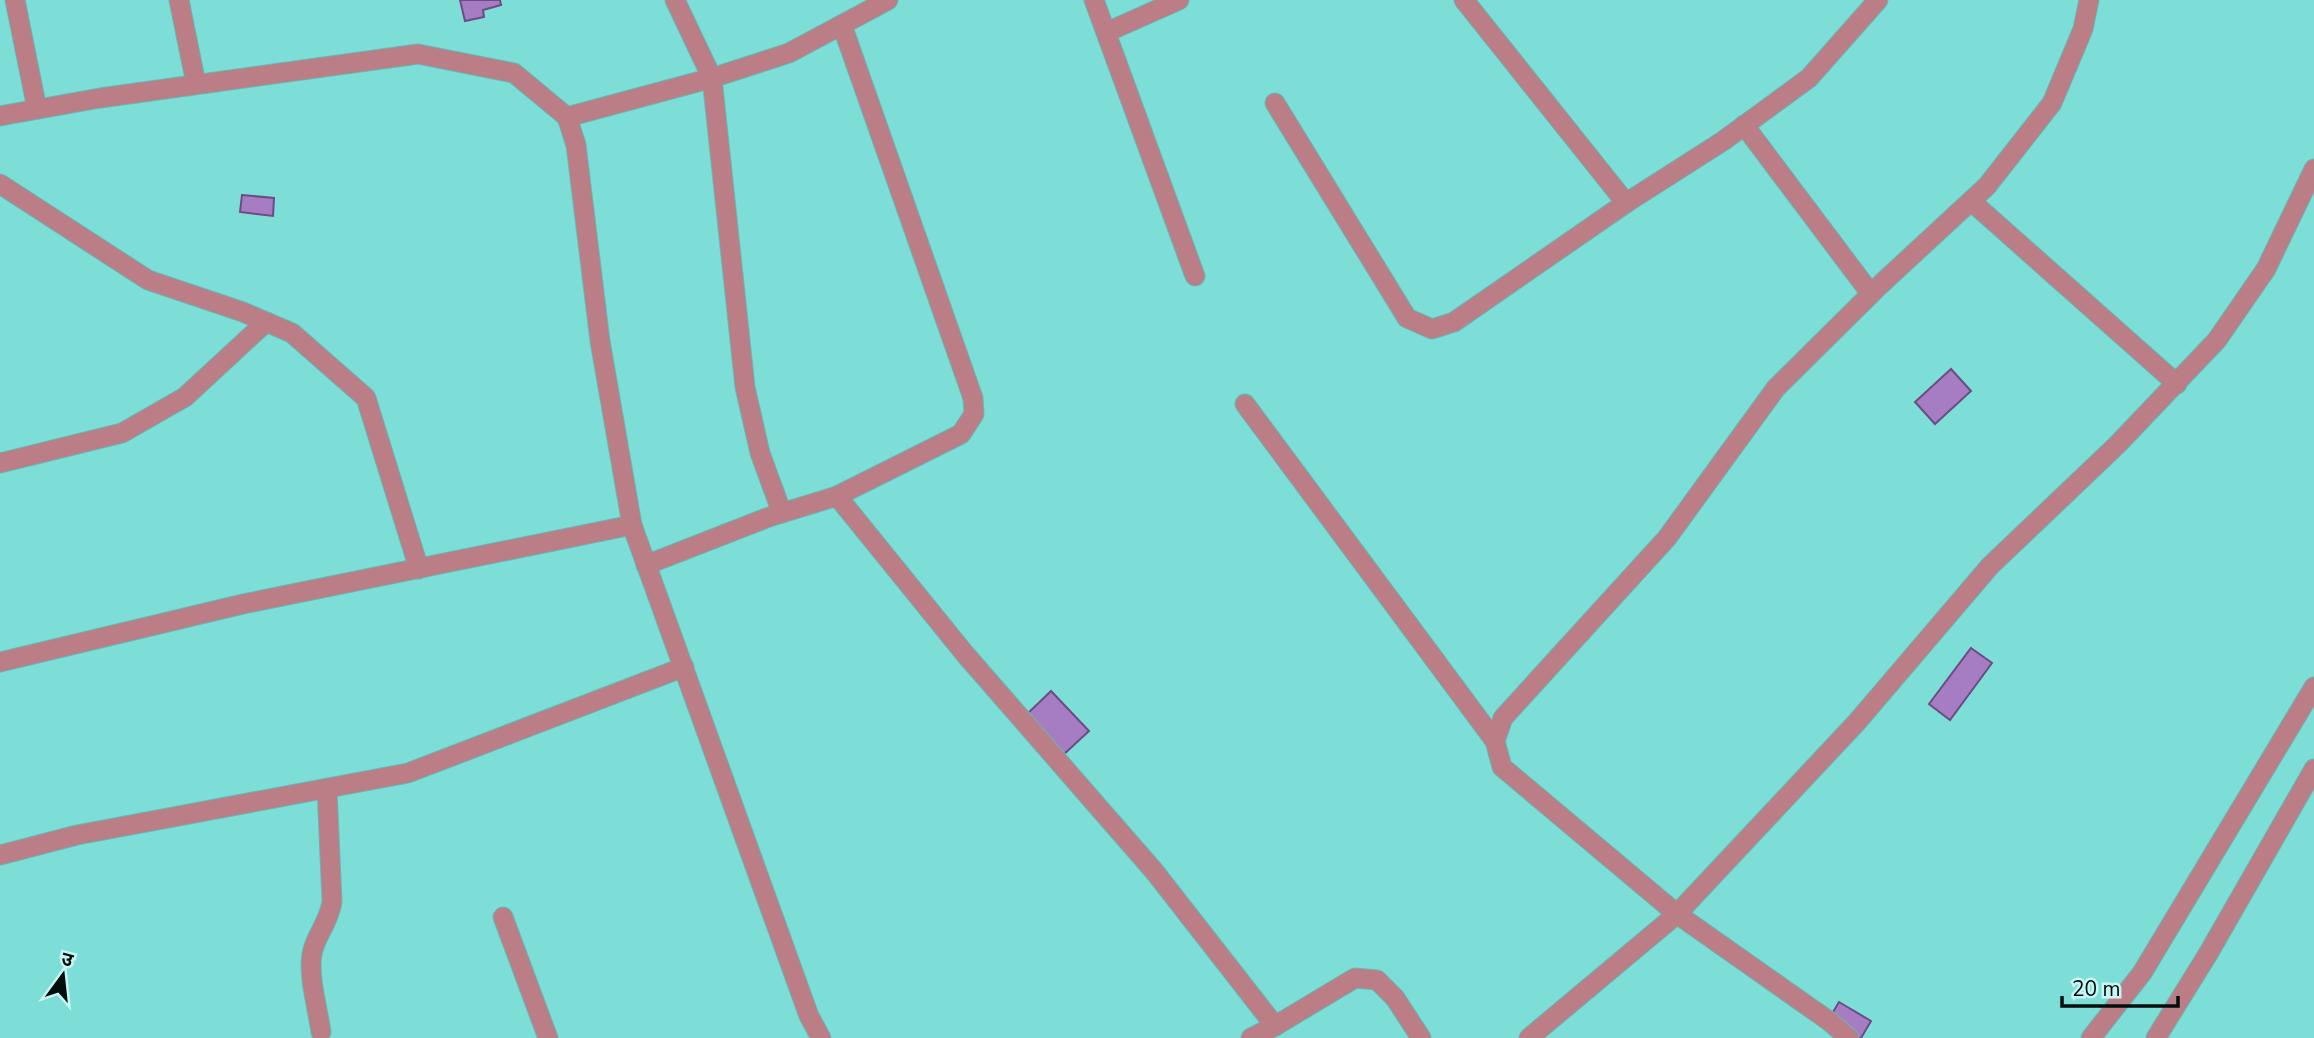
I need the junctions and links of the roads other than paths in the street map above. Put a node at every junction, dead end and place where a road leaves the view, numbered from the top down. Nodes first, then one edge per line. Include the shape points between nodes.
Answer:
1 (15, 0) edge
2 (179, 0) edge
3 (675, 0) edge
4 (888, 0) edge
5 (1094, 0) edge
6 (1179, 0) edge
7 (1464, 0) edge
8 (1878, 0) edge
9 (2089, 0) edge
10 (842, 25) junction
11 (1107, 32) junction
12 (712, 78) junction
13 (196, 84) junction
14 (1275, 103) dead end
15 (37, 109) junction
16 (0, 116) edge
17 (568, 117) junction
18 (1744, 125) junction
19 (2314, 169) edge
20 (0, 184) edge
21 (1971, 201) junction
22 (1626, 203) junction
23 (1195, 276) dead end
24 (1871, 294) junction
25 (266, 321) junction
26 (2177, 384) junction
27 (1245, 404) dead end
28 (0, 463) edge
29 (837, 496) junction
30 (782, 513) junction
31 (632, 525) junction
32 (646, 565) junction
33 (419, 569) junction
34 (0, 662) edge
35 (684, 667) junction
36 (2314, 687) edge
37 (1495, 741) junction
38 (2314, 769) edge
39 (327, 789) junction
40 (0, 855) edge
41 (1677, 914) junction
42 (503, 917) dead end
43 (1275, 1026) junction
44 (321, 1032) dead end
45 (548, 1038) edge
46 (821, 1038) edge
47 (1251, 1038) edge
48 (1421, 1038) edge
49 (1529, 1038) edge
50 (1849, 1038) edge
51 (2091, 1038) edge
52 (2156, 1038) edge

1 - 15 street
2 - 13 street
3 - 12 street
4 - 10 street
5 - 11 street
6 - 11 street
7 - 22 street
8 - 18 street via 1809,78
9 - 21 street via 2083,29 2052,103
10 - 12 street via 789,53
10 - 29 street via 973,398 974,414 961,434
11 - 23 street
12 - 17 street
12 - 30 street via 745,387 760,453
13 - 15 street
13 - 17 street via 418,54 514,73
14 - 22 street via 1407,318 1432,329 1454,321
15 - 16 street
17 - 31 street via 576,145 600,341
18 - 22 street
18 - 24 street
19 - 26 street via 2266,269 2217,340
20 - 25 street via 148,280
21 - 24 street
21 - 26 street
24 - 37 street via 1776,388 1667,538 1503,718
25 - 28 street via 185,397 122,433
25 - 33 street via 292,332 366,398
26 - 41 street via 1990,566 1857,722
27 - 37 street
29 - 30 street
29 - 43 street via 965,654 1154,871
30 - 32 street
31 - 32 street
31 - 33 street
32 - 35 street
33 - 34 street via 243,604
35 - 39 street via 408,773
35 - 46 street via 809,1016
36 - 51 street via 2142,972
37 - 41 street via 1502,766
38 - 52 street
39 - 40 street via 77,835
39 - 44 street via 332,902 310,964
41 - 49 street
41 - 50 street
42 - 45 street
43 - 47 street
43 - 48 street via 1355,978 1377,980

